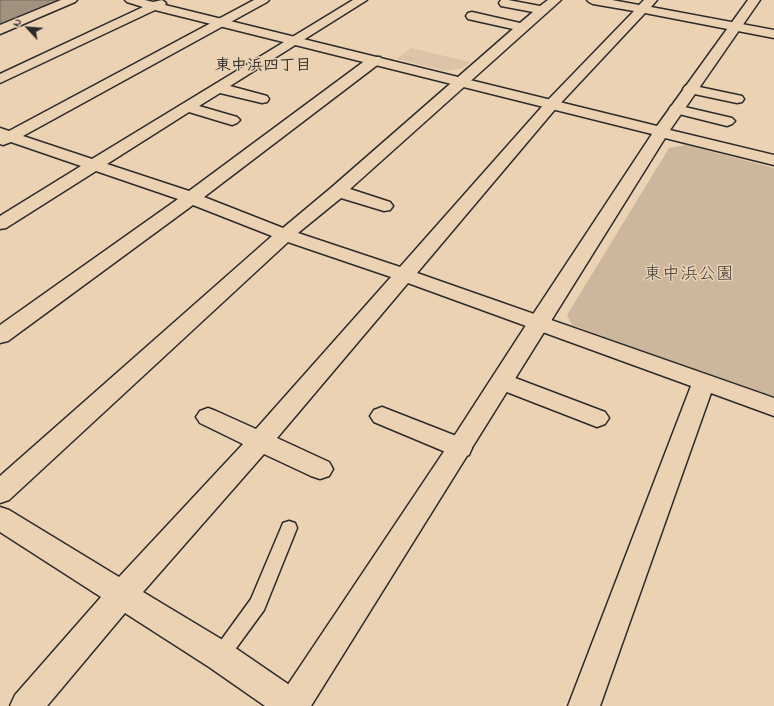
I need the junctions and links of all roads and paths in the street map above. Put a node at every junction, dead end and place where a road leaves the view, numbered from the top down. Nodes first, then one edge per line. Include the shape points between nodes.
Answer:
1 (71, 0) edge
2 (132, 0) edge
3 (263, 0) edge
4 (361, 0) edge
5 (555, 0) edge
6 (593, 0) edge
7 (754, 0) edge
8 (160, 3) edge
9 (505, 3) dead end
10 (646, 5) edge
11 (542, 10) junction
12 (472, 16) dead end
13 (221, 22) junction
14 (735, 26) junction
15 (522, 27) junction
16 (0, 30) edge
17 (774, 34) edge
18 (294, 40) junction
19 (375, 60) junction
20 (0, 79) edge
21 (462, 81) junction
22 (219, 88) junction
23 (690, 88) junction
24 (262, 98) dead end
25 (737, 99) dead end
26 (552, 104) junction
27 (188, 107) junction
28 (676, 109) junction
29 (232, 120) dead end
30 (727, 121) dead end
31 (662, 132) junction
32 (3, 137) edge
33 (774, 160) edge
34 (95, 164) junction
35 (338, 191) junction
36 (190, 198) junction
37 (384, 206) dead end
38 (0, 224) edge
39 (285, 235) junction
40 (404, 275) junction
41 (537, 324) junction
42 (0, 336) edge
43 (502, 381) junction
44 (704, 382) junction
45 (774, 407) edge
46 (382, 416) dead end
47 (208, 417) dead end
48 (597, 418) dead end
49 (260, 441) junction
50 (460, 448) junction
51 (320, 469) dead end
52 (0, 492) edge
53 (0, 518) edge
54 (288, 528) dead end
55 (122, 596) junction
56 (220, 656) junction
57 (26, 706) edge
58 (292, 706) edge
59 (584, 706) edge

1 - 16 street
2 - 8 street
3 - 13 street
4 - 18 street
5 - 11 street
6 - 10 street
7 - 14 street
8 - 13 street
8 - 20 street
9 - 11 street
10 - 14 street
10 - 26 street
11 - 15 street
12 - 15 street
13 - 18 street
13 - 32 street
14 - 17 street
14 - 23 street
15 - 21 street
18 - 19 street
18 - 22 street
19 - 21 street
19 - 36 street
21 - 26 street
21 - 35 street
22 - 24 street
22 - 27 street
23 - 25 street
23 - 28 street
26 - 31 street
26 - 40 street
27 - 29 street
27 - 34 street
28 - 30 street
28 - 31 street
31 - 33 street
31 - 41 street
32 - 34 street
34 - 36 street
34 - 38 street
35 - 37 street
35 - 39 street
36 - 39 street
36 - 42 street
39 - 40 street
39 - 52 street
40 - 41 street
40 - 49 street
41 - 43 street
41 - 44 street
43 - 48 street
43 - 50 street
44 - 45 street
44 - 59 street
46 - 50 street
47 - 49 street
49 - 51 street
49 - 55 street
50 - 58 street
53 - 55 street
54 - 56 lane via 258,604
55 - 56 street
55 - 57 street
56 - 58 street

